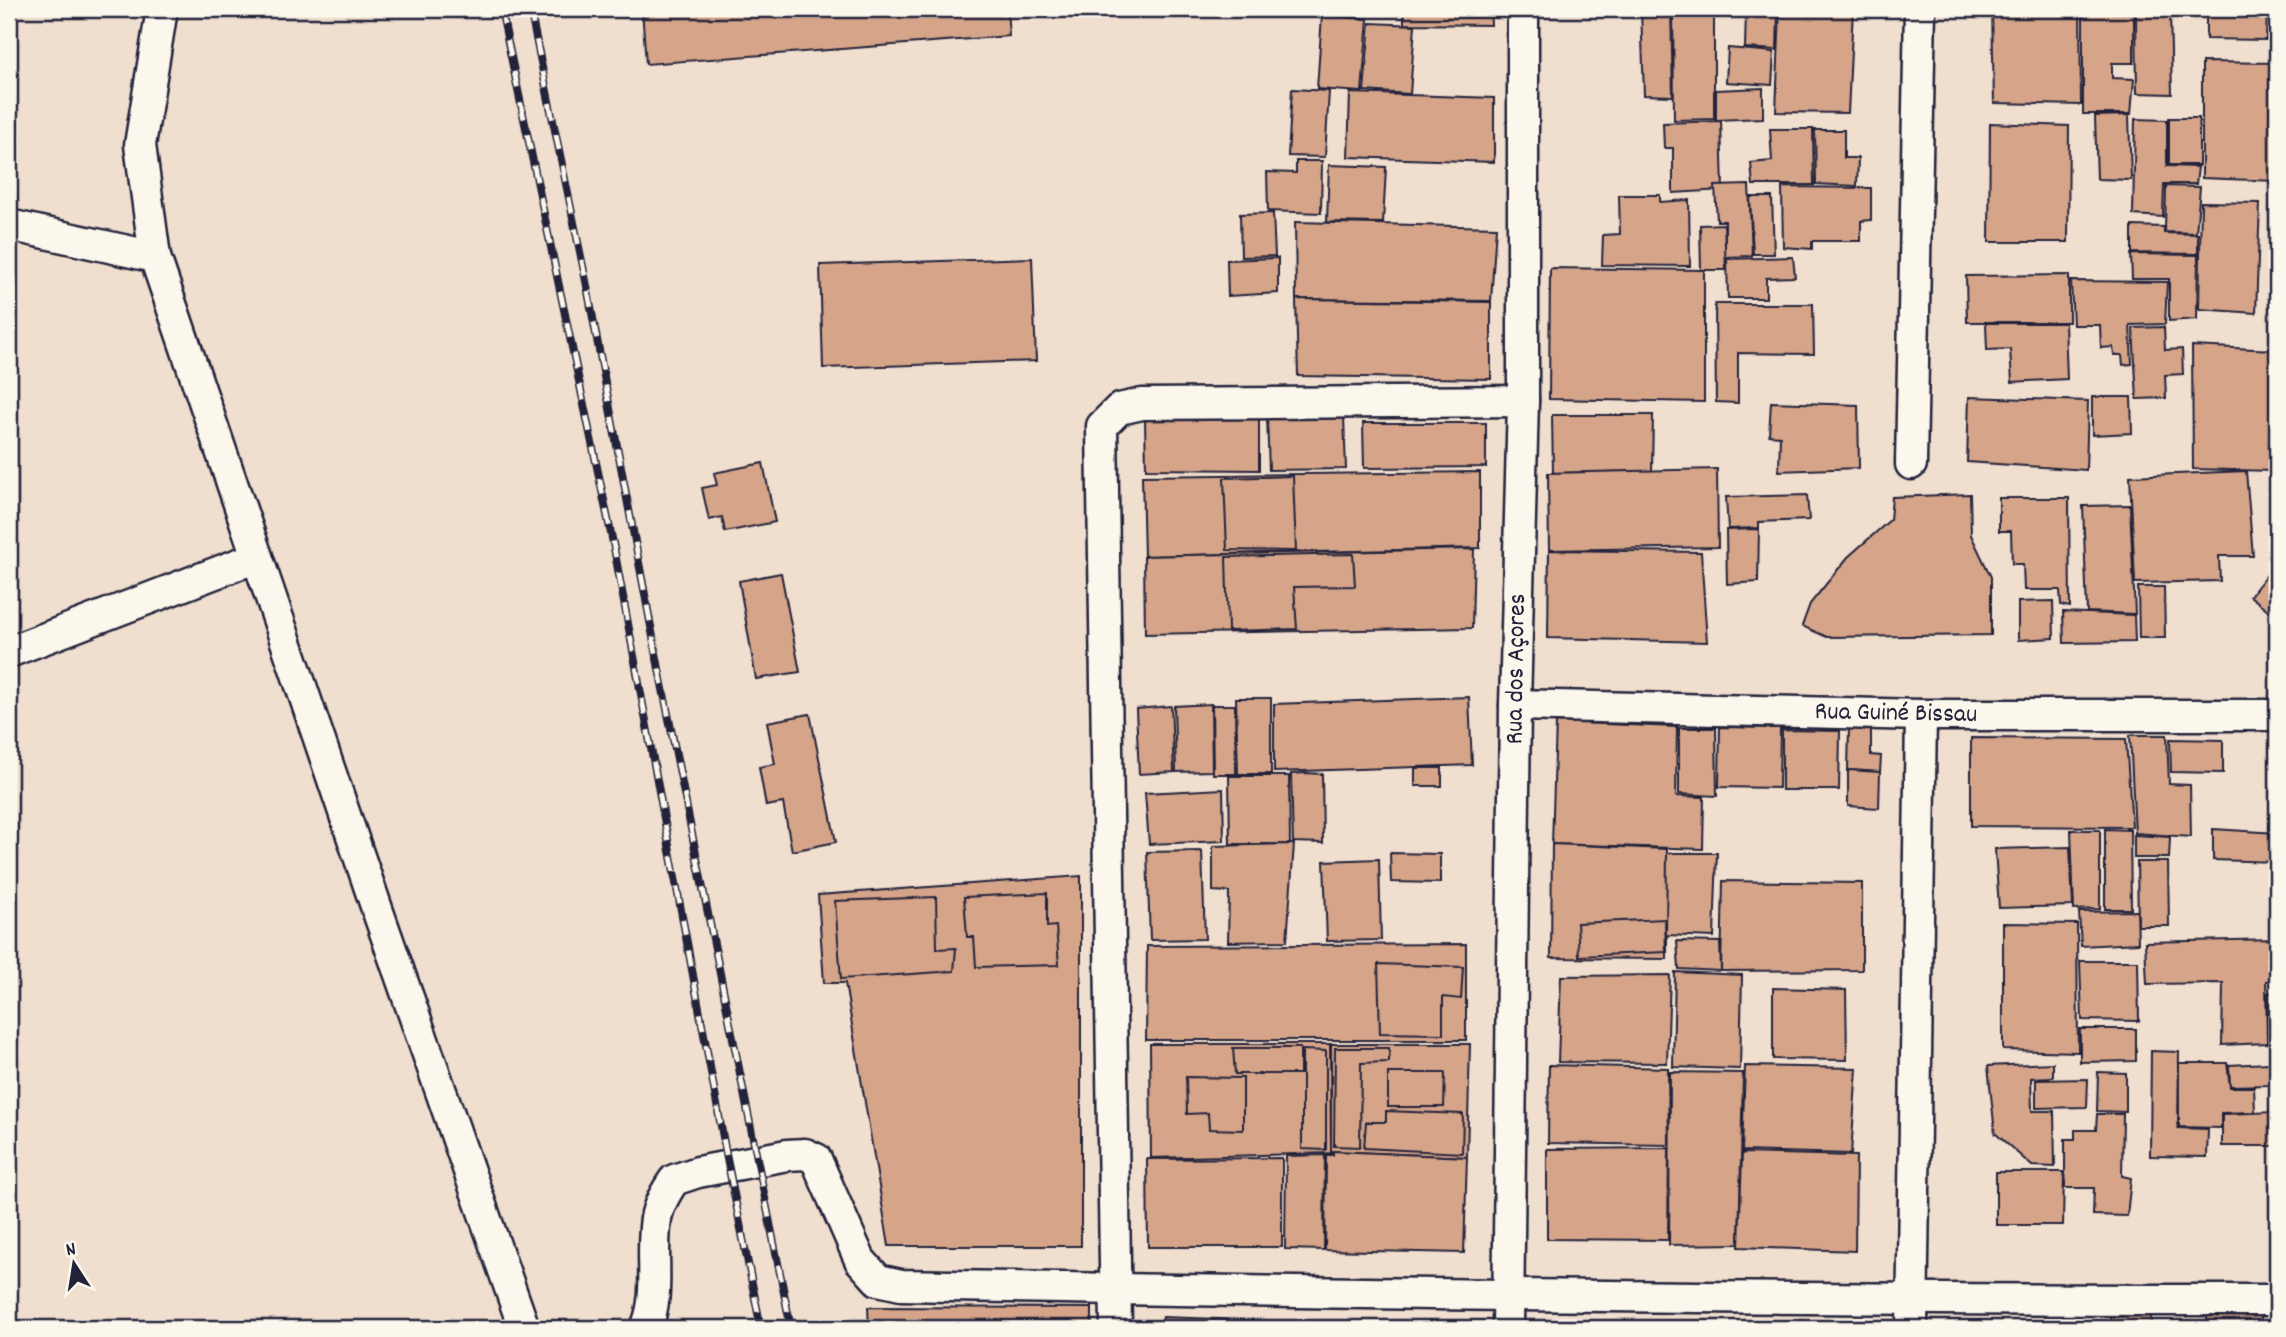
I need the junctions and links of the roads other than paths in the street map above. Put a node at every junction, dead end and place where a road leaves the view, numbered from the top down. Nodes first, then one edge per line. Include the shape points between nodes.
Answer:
1 (162, 9) edge
2 (1523, 9) edge
3 (1920, 9) edge
4 (9, 225) edge
5 (155, 257) junction
6 (1523, 401) junction
7 (1911, 464) dead end
8 (257, 557) junction
9 (9, 652) edge
10 (1516, 705) junction
11 (1921, 715) junction
12 (2277, 715) edge
13 (1115, 1289) junction
14 (1507, 1296) junction
15 (2277, 1300) edge
16 (1912, 1314) edge
17 (524, 1328) edge
18 (646, 1328) edge
19 (1116, 1328) edge
20 (1508, 1328) edge

1 - 5 street via 140,145
2 - 6 street, Rua dos Açores
3 - 7 street
4 - 5 street
5 - 8 street
6 - 10 street, Rua dos Açores
6 - 13 street via 1142,404 1119,410 1102,426
8 - 9 street
8 - 17 street
10 - 11 street, Rua Guiné Bissau
10 - 14 street, Rua dos Açores
11 - 12 street, Rua Guiné Bissau
11 - 16 street
13 - 14 street
13 - 18 street via 901,1285 878,1280 860,1260 816,1158 788,1154 674,1180 656,1219 654,1289
13 - 19 street
14 - 16 street
14 - 20 street, Rua dos Açores
15 - 16 street

